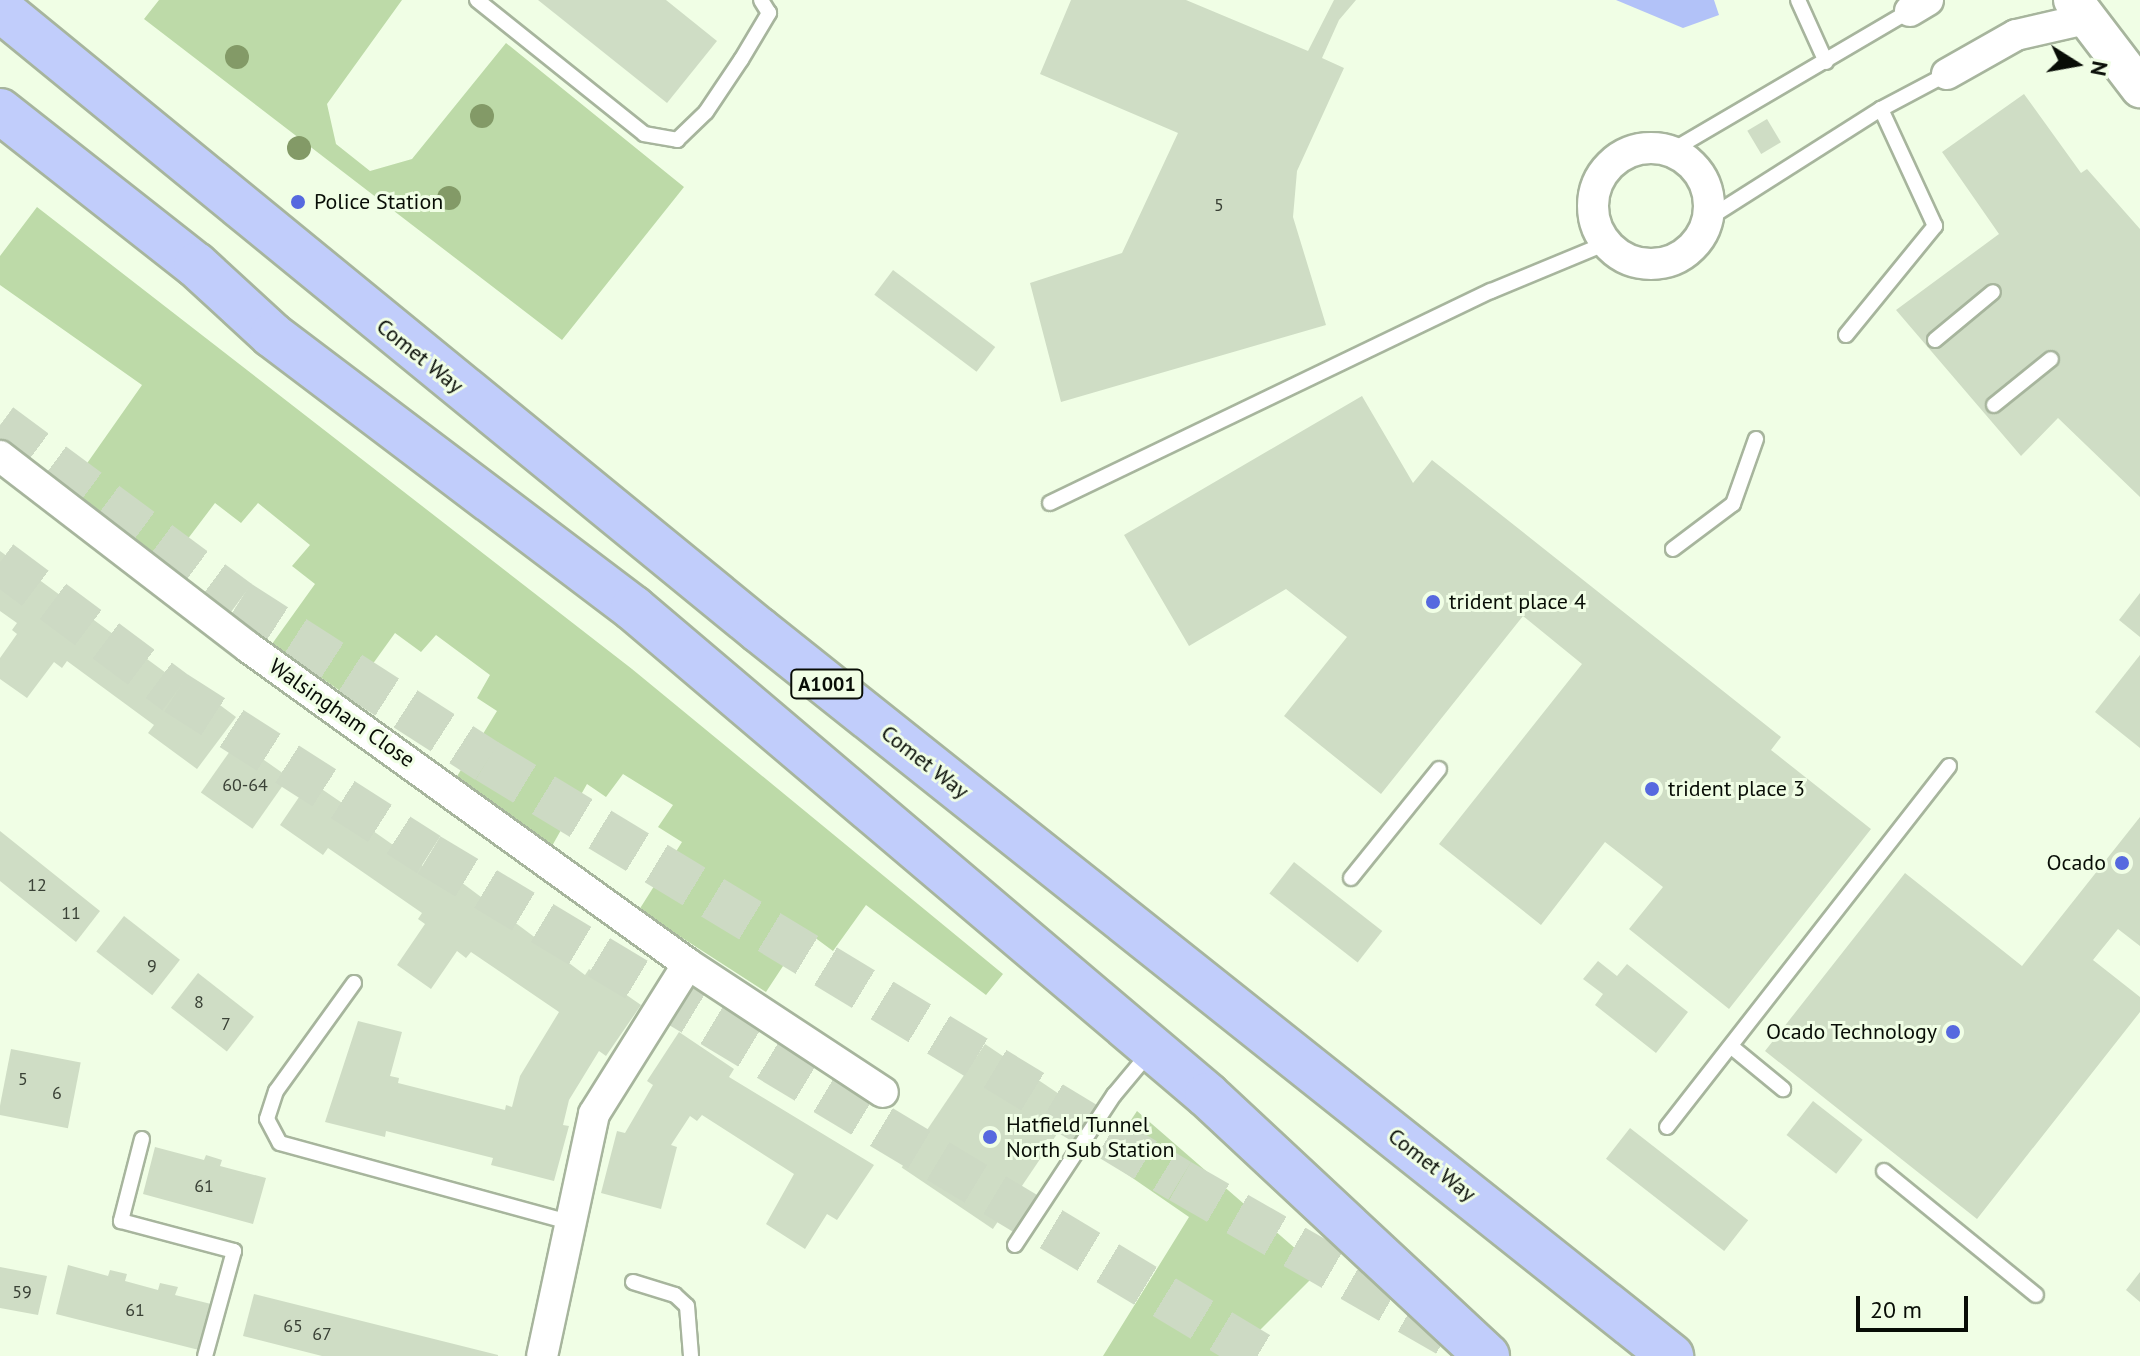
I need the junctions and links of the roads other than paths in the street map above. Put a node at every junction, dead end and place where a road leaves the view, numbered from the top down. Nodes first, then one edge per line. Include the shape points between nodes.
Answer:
1 (477, 0) edge
2 (761, 0) edge
3 (1798, 0) edge
4 (1919, 6) edge
5 (0, 9) edge
6 (2079, 10) edge
7 (1826, 62) junction
8 (1947, 74) joint
9 (2140, 88) edge
10 (1881, 109) junction
11 (0, 111) edge
12 (1671, 151) junction
13 (1709, 218) junction
14 (1607, 243) junction
15 (1993, 292) dead end
16 (1846, 335) dead end
17 (1935, 340) dead end
18 (2051, 359) dead end
19 (1994, 405) dead end
20 (1756, 439) dead end
21 (0, 456) edge
22 (1050, 503) dead end
23 (1673, 549) dead end
24 (1949, 766) dead end
25 (1439, 769) dead end
26 (1351, 878) dead end
27 (688, 964) junction
28 (354, 983) dead end
29 (1733, 1048) junction
30 (1153, 1049) junction
31 (1783, 1089) dead end
32 (883, 1092) dead end
33 (1667, 1127) dead end
34 (142, 1139) dead end
35 (1884, 1171) dead end
36 (569, 1222) junction
37 (1015, 1245) dead end
38 (633, 1282) dead end
39 (2036, 1295) dead end
40 (1670, 1354) edge
41 (205, 1356) edge
42 (542, 1356) edge
43 (691, 1356) edge
44 (1487, 1356) edge

1 - 2 lane via 644,134 677,140 706,112 741,60 769,13
3 - 7 lane
4 - 7 lane
5 - 40 main road, Comet Way / A1001 via 759,630
6 - 8 street via 2016,35
6 - 9 street
7 - 12 lane
8 - 10 lane
10 - 13 lane
10 - 16 lane via 1935,226
11 - 30 main road, A1001 via 196,265 272,335 633,608
12 - 13 street via 1694,166 1706,184
12 - 14 street via 1650,147 1628,152 1604,172 1593,210
13 - 14 street via 1686,254 1667,262 1643,264 1624,258
14 - 22 lane via 1465,303
15 - 17 lane
18 - 19 lane
20 - 23 lane via 1733,504
21 - 27 street, Walsingham Close via 248,647
24 - 29 lane
25 - 26 lane
27 - 32 street, Walsingham Close
27 - 36 street via 594,1114
28 - 36 lane via 276,1091 267,1119 280,1143
29 - 31 lane
29 - 33 lane
30 - 37 lane via 1114,1095
30 - 44 main road, A1001
34 - 41 lane via 121,1221 234,1251
35 - 39 lane
36 - 42 street
38 - 43 lane via 675,1295 687,1306

